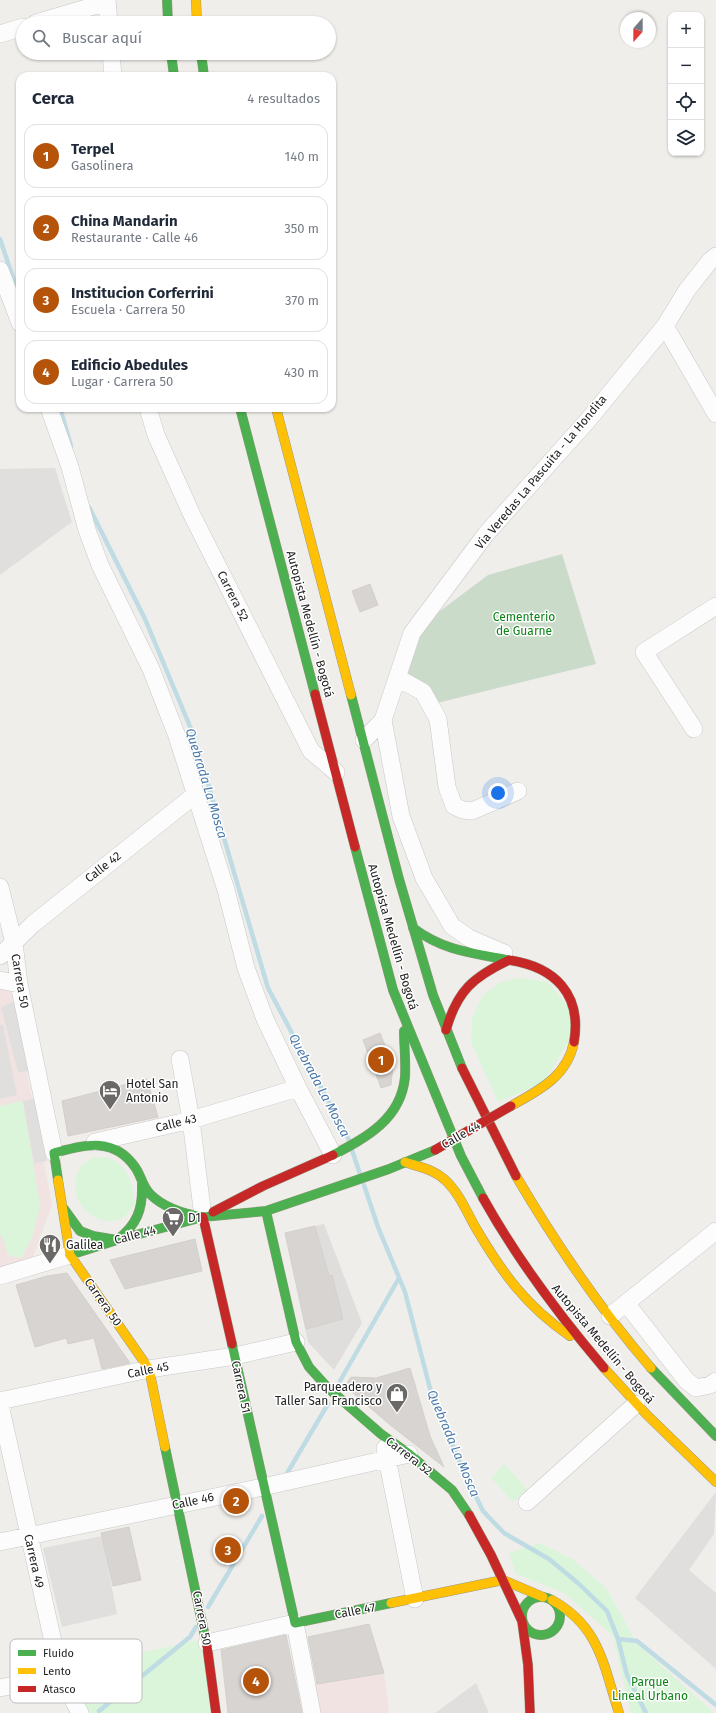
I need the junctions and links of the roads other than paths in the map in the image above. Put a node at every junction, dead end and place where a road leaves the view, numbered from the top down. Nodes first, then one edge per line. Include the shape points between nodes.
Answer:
1 (167, 0) edge
2 (196, 0) edge
3 (107, 1) edge
4 (59, 16) edge
5 (108, 16) edge
6 (168, 16) edge
7 (197, 16) edge
8 (16, 29) edge
9 (0, 34) edge
10 (112, 60) edge
11 (172, 60) edge
12 (202, 60) edge
13 (113, 72) edge
14 (173, 72) edge
15 (203, 72) edge
16 (716, 256) edge
17 (0, 270) edge
18 (16, 312) edge
19 (665, 326) junction
20 (50, 412) edge
21 (149, 412) edge
22 (241, 412) edge
23 (277, 412) edge
24 (716, 414) edge
25 (716, 606) edge
26 (398, 678) junction
27 (383, 720) junction
28 (694, 729) dead end
29 (364, 740) junction
30 (336, 772) junction
31 (518, 791) dead end
32 (196, 794) junction
33 (0, 887) edge
34 (413, 928) junction
35 (14, 943) junction
36 (0, 956) edge
37 (516, 960) junction
38 (0, 980) edge
39 (19, 984) junction
40 (404, 1020) junction
41 (446, 1030) junction
42 (180, 1059) dead end
43 (298, 1088) junction
44 (192, 1120) junction
45 (90, 1144) junction
46 (54, 1153) junction
47 (337, 1153) junction
48 (405, 1162) junction
49 (142, 1184) junction
50 (60, 1195) junction
51 (63, 1207) junction
52 (266, 1211) junction
53 (203, 1217) junction
54 (716, 1231) edge
55 (117, 1240) junction
56 (70, 1255) junction
57 (4, 1275) edge
58 (626, 1303) junction
59 (610, 1316) junction
60 (296, 1342) junction
61 (585, 1344) junction
62 (234, 1356) junction
63 (149, 1369) junction
64 (716, 1381) edge
65 (0, 1401) edge
66 (636, 1404) junction
67 (0, 1405) edge
68 (381, 1434) junction
69 (716, 1436) edge
70 (409, 1454) junction
71 (387, 1458) junction
72 (716, 1482) edge
73 (263, 1487) junction
74 (527, 1502) dead end
75 (179, 1504) junction
76 (28, 1536) junction
77 (0, 1542) edge
78 (503, 1580) junction
79 (542, 1597) junction
80 (415, 1599) junction
81 (552, 1600) junction
82 (522, 1621) junction
83 (295, 1623) junction
84 (553, 1632) junction
85 (206, 1636) junction
86 (594, 1638) junction
87 (52, 1639) edge
88 (10, 1686) edge
89 (0, 1688) edge
90 (216, 1713) edge
91 (312, 1713) edge
92 (530, 1713) edge
93 (619, 1713) edge

1 - 6 main road
2 - 7 main road
3 - 4 street
3 - 5 street
8 - 9 street
10 - 13 street
11 - 14 main road
12 - 15 main road
16 - 19 street, Via Veredas La Pascuita - La Hondita via 687,290
17 - 18 street
19 - 24 street
19 - 26 street, Via Veredas La Pascuita - La Hondita via 589,419 486,534 412,633
20 - 32 street via 97,558 151,669
21 - 30 street, Carrera 52 via 156,435 192,515 312,751
22 - 30 main road, Autopista Medellín - Bogotá
23 - 29 main road, Autopista Medellín - Bogotá
25 - 28 street via 644,652
26 - 27 street, Via Veredas La Pascuita - La Hondita
26 - 31 street via 423,692 438,719 447,787 454,806 472,811
27 - 29 street, Via Veredas La Pascuita - La Hondita
27 - 37 street via 401,816 424,878 452,926 469,938
29 - 34 main road, Autopista Medellín - Bogotá
30 - 40 main road, Autopista Medellín - Bogotá via 380,944
32 - 35 street, Calle 42 via 39,919
32 - 43 street via 226,890 246,968 265,1019
33 - 35 street, Carrera 50
34 - 37 main road, Calle 44 via 443,947
34 - 41 main road, Autopista Medellín - Bogotá
35 - 36 street, Calle 42
35 - 39 street, Carrera 50
37 - 41 main road via 492,967 461,992 453,1004
37 - 48 main road, Calle 44, bridge via 545,970 562,985 575,1007 576,1030 564,1068 551,1082 511,1106 435,1150
38 - 39 street
39 - 46 street, Carrera 50
40 - 47 main road, Calle 44 via 405,1082 394,1113 374,1132
40 - 61 main road, Autopista Medellín - Bogotá via 481,1195 532,1276 562,1318
41 - 59 main road, Autopista Medellín - Bogotá via 472,1092 508,1163 569,1262
42 - 44 street, Carrera 51
43 - 44 street, Calle 43
43 - 47 street
44 - 45 street, Calle 43
44 - 53 street, Carrera 51
45 - 46 main road, Calle 43
45 - 49 main road via 113,1146 126,1156 136,1169
45 - 50 main road via 69,1162 62,1176
46 - 50 main road, Carrera 50
47 - 53 main road, Calle 44 via 262,1186
48 - 52 main road, Calle 44
48 - 61 main road via 432,1171 449,1184 498,1267 518,1292 536,1312 555,1327
49 - 53 main road via 150,1194 164,1204 186,1214
49 - 55 main road via 143,1201 139,1217 130,1231
50 - 51 main road, Carrera 50
51 - 55 main road via 80,1231 92,1236
51 - 56 main road, Carrera 50
52 - 53 main road, Calle 44
52 - 60 main road, Carrera 52
53 - 55 main road, Calle 44
53 - 62 main road, Carrera 51
54 - 58 street
55 - 56 main road, Calle 44
56 - 57 street, Calle 44
56 - 63 main road, Carrera 50
58 - 59 street
58 - 64 street via 686,1380 696,1388
59 - 69 main road, Autopista Medellín - Bogotá via 639,1355
60 - 62 street, Calle 45
60 - 68 main road, Carrera 52 via 309,1367 328,1388
61 - 66 main road, Autopista Medellín - Bogotá
62 - 63 street, Calle 45
62 - 73 main road, Carrera 51
63 - 65 street, Calle 45
63 - 75 main road, Carrera 50
66 - 72 main road, Autopista Medellín - Bogotá
66 - 74 street
67 - 76 street, Carrera 49
68 - 70 main road, Carrera 52
68 - 71 street
70 - 71 street, Calle 46
70 - 78 main road, Carrera 52 via 452,1490 473,1521
71 - 73 street, Calle 46
71 - 80 street
73 - 75 street, Calle 46
73 - 83 main road, Carrera 51
75 - 76 street, Calle 46
75 - 85 main road, Carrera 50
76 - 77 street, Calle 46
76 - 87 street, Carrera 49
78 - 79 main road
78 - 80 main road, Calle 47
78 - 82 main road, Carrera 52
79 - 81 main road
79 - 82 main road via 528,1602 522,1611
80 - 83 main road, Calle 47
81 - 84 main road via 557,1604 561,1616
81 - 86 main road via 583,1622
82 - 84 main road via 535,1635
82 - 92 main road, Carrera 52 via 528,1665
83 - 85 street, Calle 47
83 - 91 street, Carrera 51
84 - 86 main road via 571,1630
85 - 90 main road, Carrera 50
86 - 93 main road
88 - 89 street

